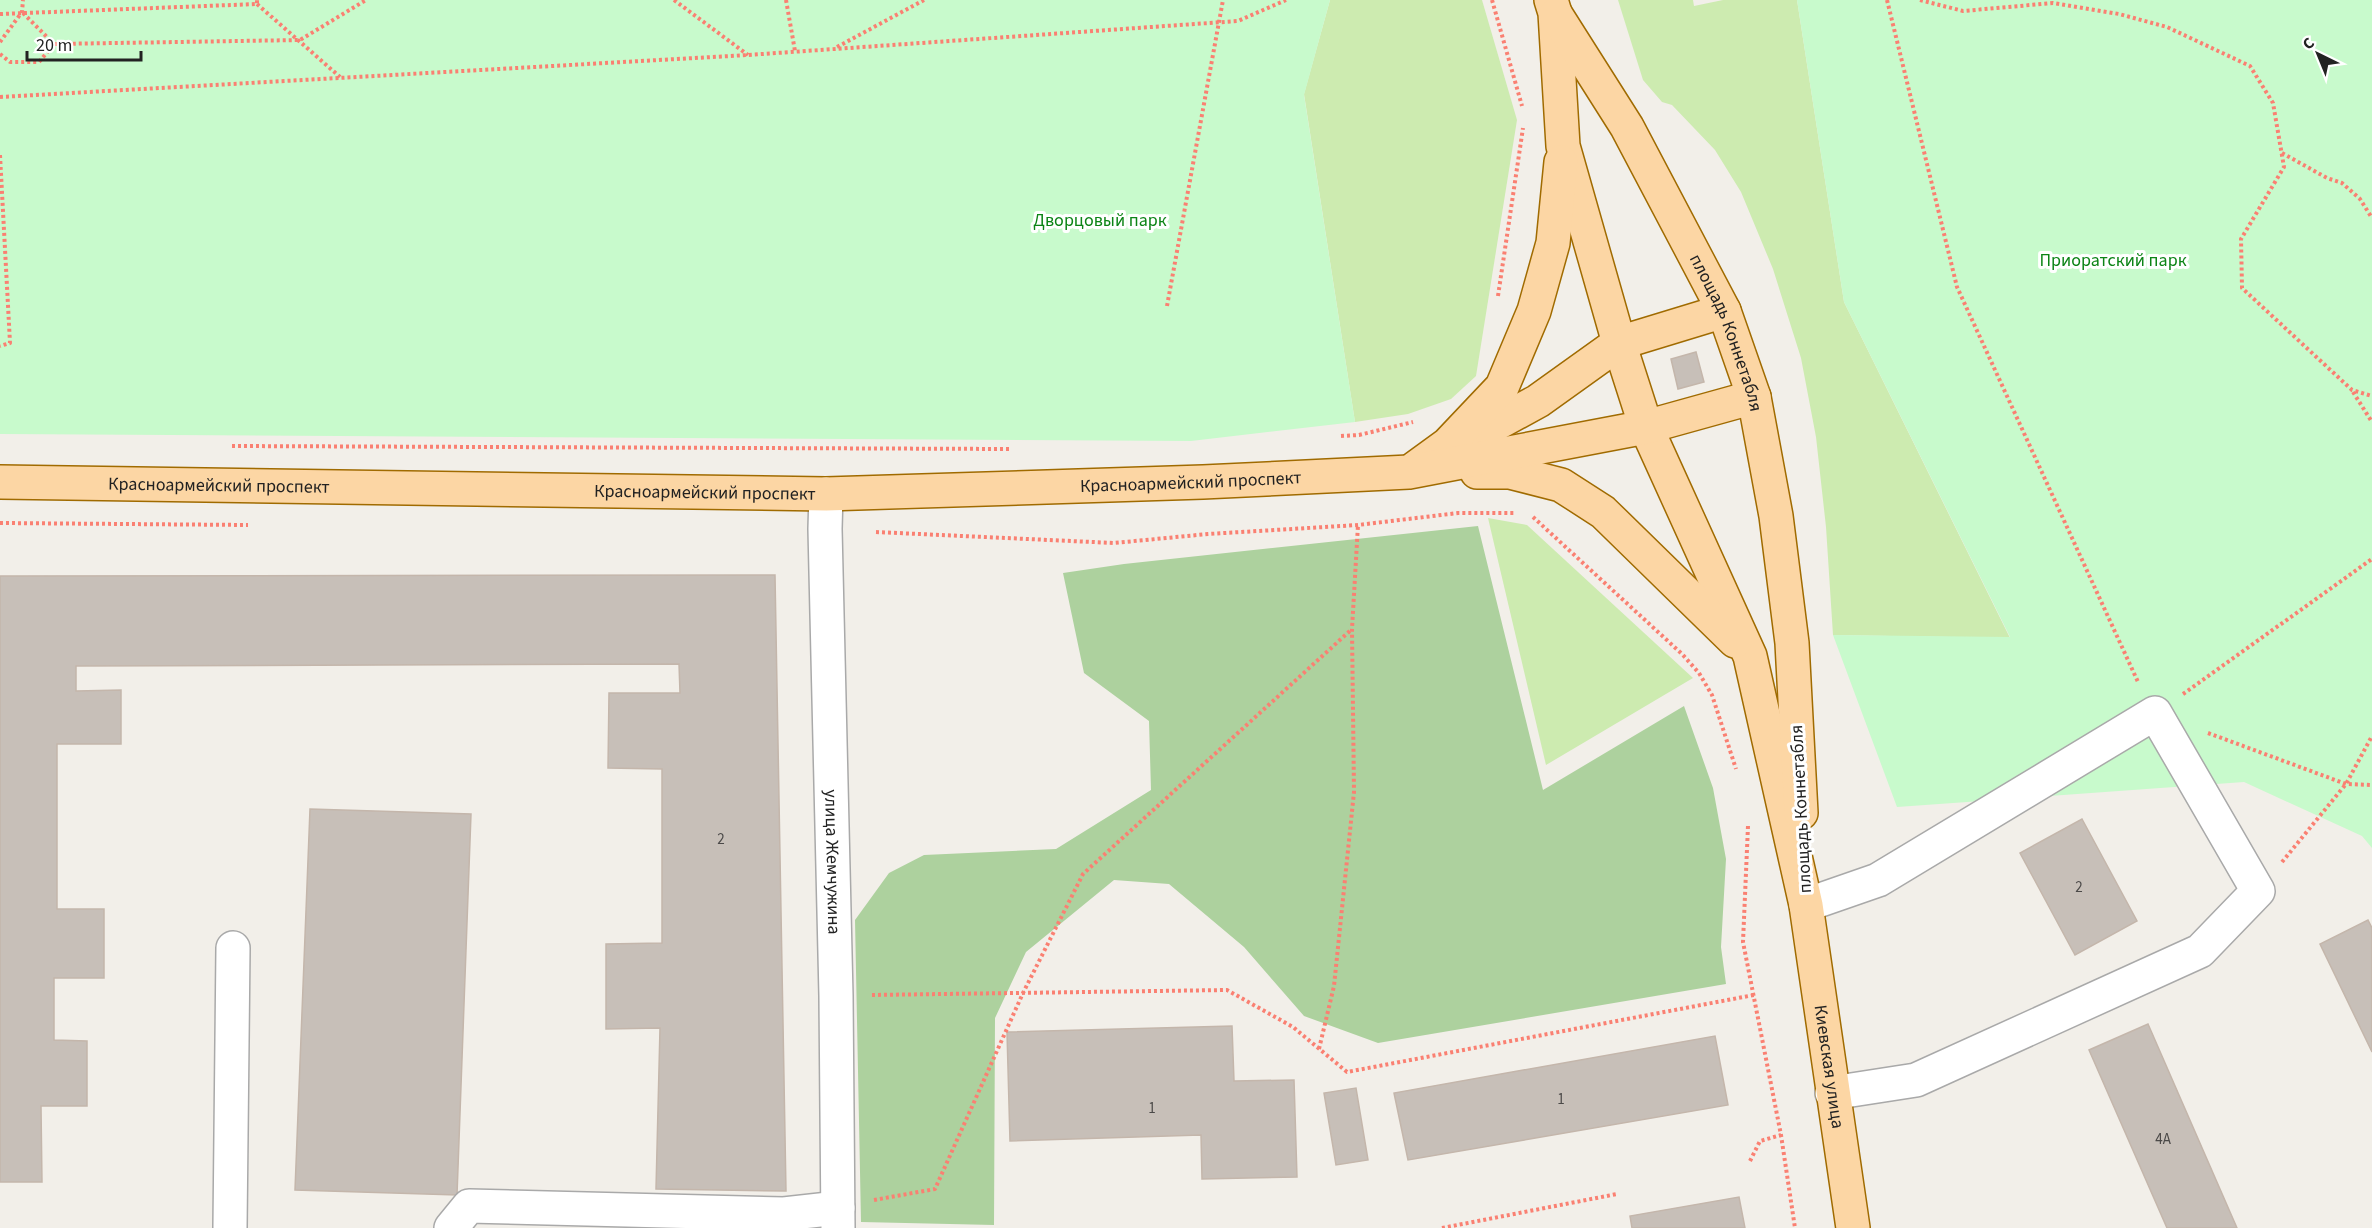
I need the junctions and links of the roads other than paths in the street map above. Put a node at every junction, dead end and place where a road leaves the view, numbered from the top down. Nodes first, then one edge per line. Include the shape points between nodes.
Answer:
1 (1553, 7) edge
2 (1563, 146) junction
3 (1724, 311) junction
4 (1619, 343) junction
5 (1754, 398) junction
6 (1646, 427) junction
7 (1409, 472) junction
8 (0, 482) edge
9 (826, 494) junction
10 (1750, 656) junction
11 (1806, 905) junction
12 (233, 948) dead end
13 (1832, 1093) junction
14 (838, 1218) edge
15 (230, 1228) edge
16 (452, 1228) edge
17 (1853, 1228) edge

1 - 2 main road, площадь Коннетабля
1 - 3 main road, площадь Коннетабля via 1627,127
2 - 4 main road, площадь Коннетабля
2 - 7 main road via 1552,243 1534,311 1502,387 1448,444
3 - 4 main road, Красноармейский проспект
3 - 5 main road, площадь Коннетабля
4 - 6 main road, площадь Коннетабля
4 - 7 main road, Красноармейский проспект via 1538,401
5 - 6 main road, Красноармейский проспект
5 - 11 main road, площадь Коннетабля via 1776,516 1792,643
6 - 7 main road, Красноармейский проспект
6 - 10 main road, площадь Коннетабля
7 - 9 main road, Красноармейский проспект
7 - 10 main road via 1510,472 1561,485 1603,512
8 - 9 main road, Красноармейский проспект
9 - 14 street, улица Жемчужина
10 - 11 main road, площадь Коннетабля
11 - 13 main road, Киевская улица
11 - 13 street via 1878,879 2155,713 2258,891 2200,951 1916,1080
12 - 15 street
13 - 17 main road, Киевская улица
14 - 16 street via 469,1206

